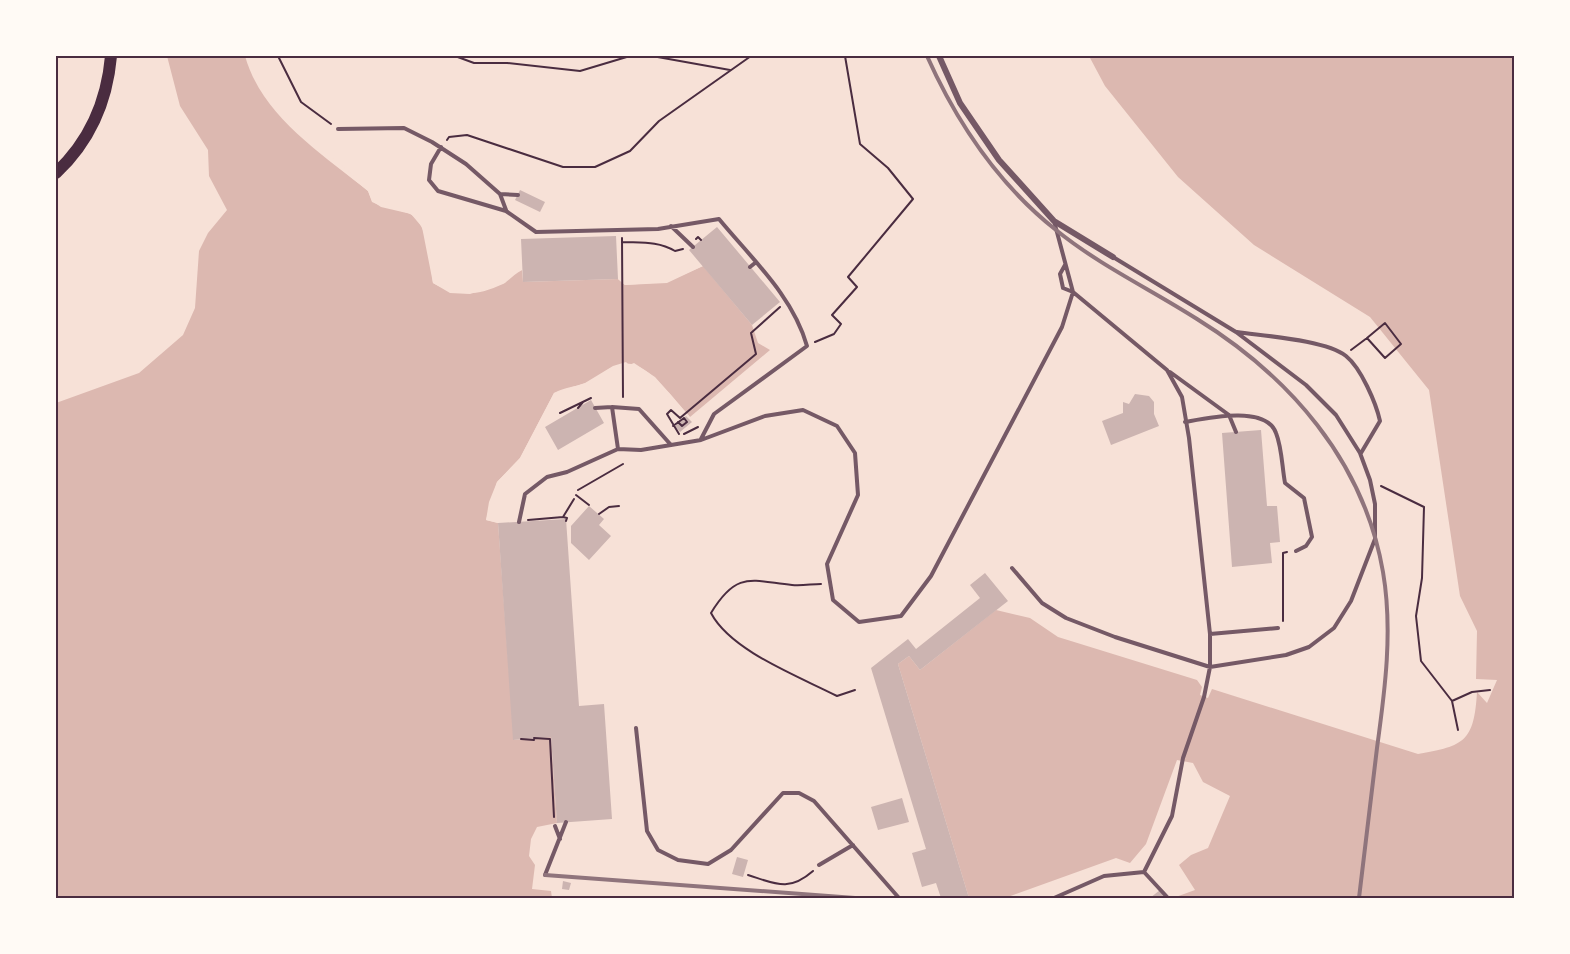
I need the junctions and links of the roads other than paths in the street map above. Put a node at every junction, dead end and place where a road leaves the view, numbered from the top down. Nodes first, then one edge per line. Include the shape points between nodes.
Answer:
1 (111, 56) edge
2 (939, 56) edge
3 (338, 129) road end
4 (441, 147) junction
5 (56, 173) edge
6 (500, 194) junction
7 (517, 197) dead end
8 (506, 211) junction
9 (1054, 220) junction
10 (671, 226) junction
11 (693, 247) dead end
12 (1113, 257) joint
13 (755, 263) junction
14 (1066, 264) junction
15 (750, 267) dead end
16 (1073, 292) junction
17 (1236, 332) junction
18 (1167, 370) junction
19 (612, 407) junction
20 (595, 408) dead end
21 (1229, 415) junction
22 (1185, 422) junction
23 (1236, 432) dead end
24 (701, 440) junction
25 (671, 445) junction
26 (618, 449) junction
27 (1360, 453) junction
28 (520, 521) road end
29 (1296, 551) road end
30 (1012, 568) dead end
31 (1278, 628) road end
32 (1210, 634) junction
33 (1210, 666) junction
34 (636, 728) dead end
35 (566, 822) dead end
36 (555, 826) road end
37 (560, 838) junction
38 (853, 845) junction
39 (819, 865) road end
40 (1144, 872) junction
41 (545, 875) dead end
42 (896, 898) edge
43 (1054, 898) edge
44 (1168, 898) edge

1 - 5 main road via 97,118
2 - 9 street via 960,103 999,160
3 - 4 lane via 404,128
4 - 6 lane
4 - 8 lane via 430,164 429,180 438,191
6 - 7 lane
6 - 8 lane
8 - 10 lane via 536,231
9 - 12 street
9 - 14 lane
10 - 11 lane
10 - 13 lane via 719,219
12 - 17 lane
13 - 15 lane
13 - 24 lane via 800,322 807,346 714,414
14 - 16 lane
14 - 16 lane via 1059,280 1063,288
16 - 18 lane
16 - 24 lane via 1062,327 932,576 901,616 859,622 832,600 827,564 858,495 855,453 837,426 803,410 765,416
17 - 27 lane via 1306,385 1336,415
17 - 27 lane via 1296,340 1345,355 1376,404 1380,421
18 - 21 lane
18 - 22 lane via 1182,397
19 - 20 lane
19 - 25 lane via 639,410
19 - 26 lane
21 - 22 lane
21 - 23 lane
21 - 29 lane via 1264,419 1276,431 1285,483 1304,498 1312,537
22 - 32 lane
24 - 25 lane
25 - 26 lane
26 - 28 lane via 547,477 525,494
27 - 33 lane via 1370,480 1376,515 1375,540 1352,601 1334,628 1309,647 1286,655
30 - 33 lane via 1042,603 1066,618
31 - 32 lane
32 - 33 lane
33 - 40 lane via 1183,759 1172,816
34 - 38 lane via 647,831 658,850 678,860 708,864 731,850 783,793 799,793 814,801
35 - 37 lane
36 - 37 lane
37 - 41 lane
38 - 39 lane
38 - 42 lane
40 - 43 lane via 1104,876
40 - 44 lane

